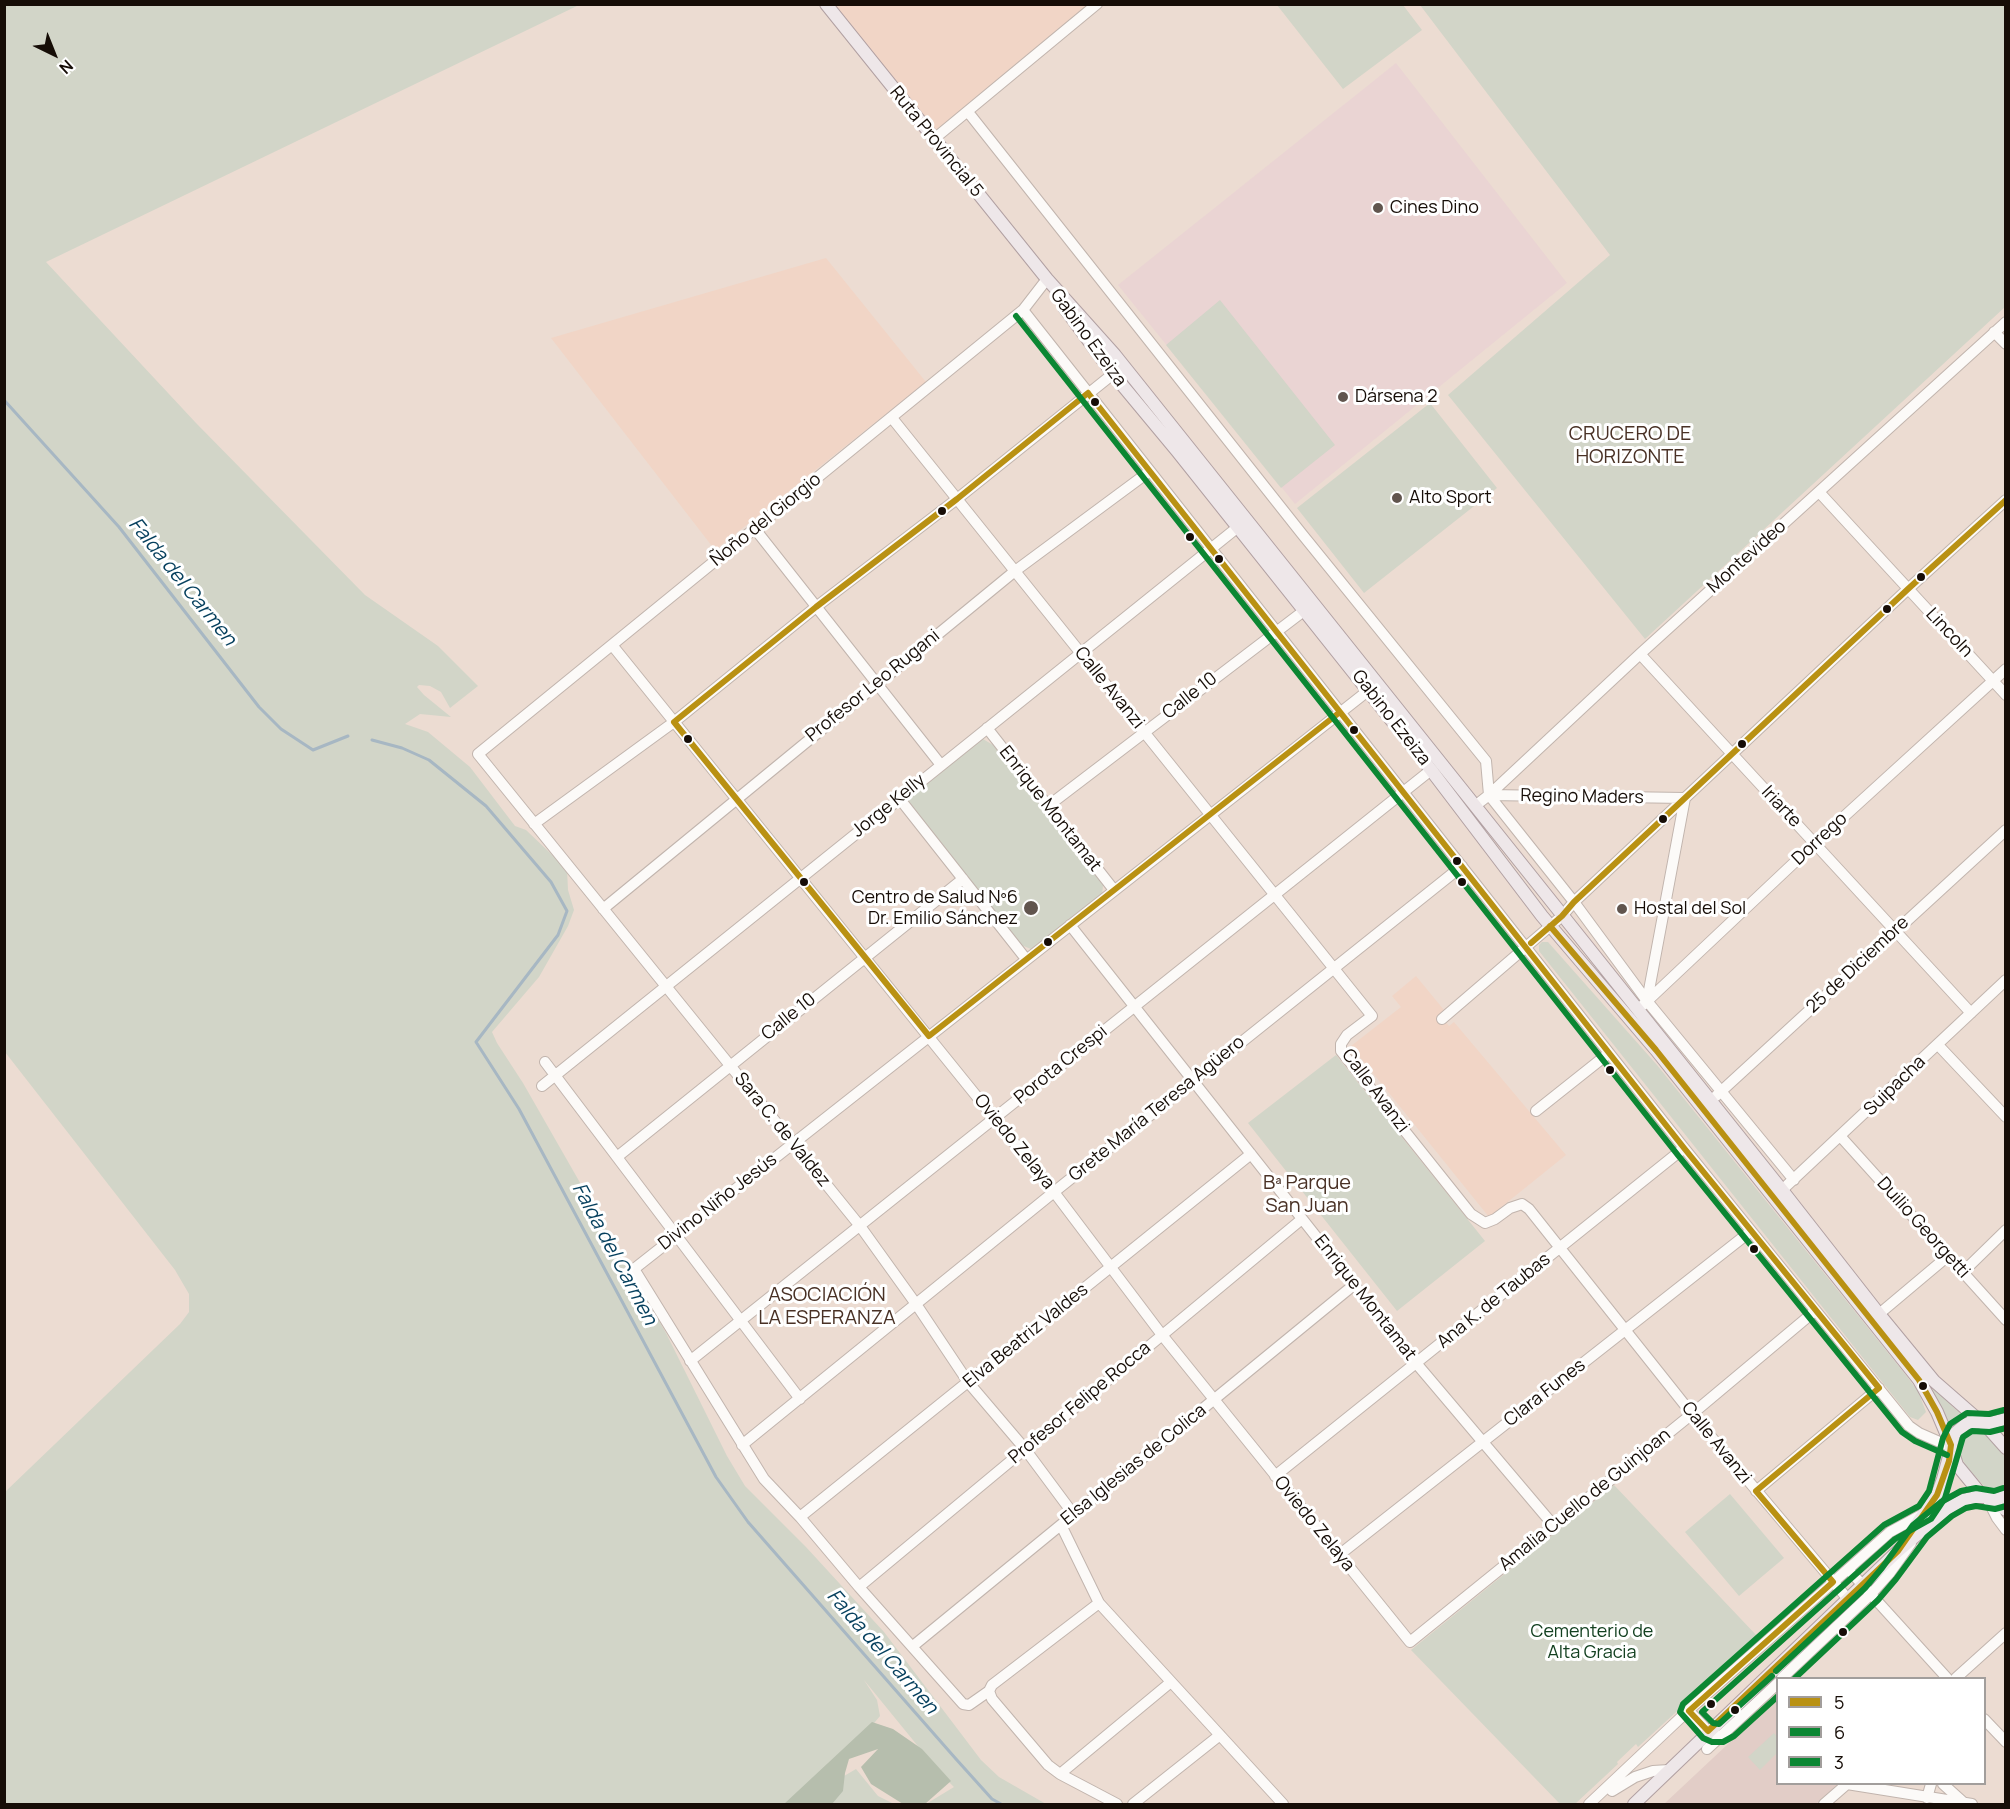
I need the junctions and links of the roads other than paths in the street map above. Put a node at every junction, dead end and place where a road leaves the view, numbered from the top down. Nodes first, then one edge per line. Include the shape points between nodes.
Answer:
1 (825, 4) edge
2 (1096, 4) edge
3 (968, 112) junction
4 (934, 139) junction
5 (1047, 279) junction
6 (1023, 310) junction
7 (2006, 322) edge
8 (1994, 332) junction
9 (2006, 344) edge
10 (1113, 374) junction
11 (1088, 393) junction
12 (892, 418) junction
13 (1150, 471) junction
14 (1819, 492) junction
15 (957, 499) junction
16 (2006, 500) edge
17 (1238, 527) junction
18 (755, 529) junction
19 (1211, 549) junction
20 (1015, 571) junction
21 (1908, 589) junction
22 (816, 607) junction
23 (1305, 610) junction
24 (1275, 630) junction
25 (612, 645) junction
26 (1081, 653) junction
27 (1640, 654) junction
28 (2006, 669) edge
29 (1993, 681) junction
30 (877, 684) junction
31 (1368, 690) junction
32 (2006, 695) edge
33 (1340, 712) junction
34 (674, 722) junction
35 (987, 729) junction
36 (1144, 731) junction
37 (478, 754) joint
38 (1732, 754) junction
39 (940, 765) junction
40 (1431, 770) junction
41 (1403, 792) junction
42 (1489, 795) junction
43 (736, 798) junction
44 (899, 798) junction
45 (1684, 798) junction
46 (1048, 806) junction
47 (1475, 806) junction
48 (1210, 814) junction
49 (534, 824) junction
50 (2006, 830) edge
51 (1815, 843) junction
52 (1462, 866) junction
53 (800, 878) junction
54 (963, 879) junction
55 (1114, 890) junction
56 (1274, 894) junction
57 (1574, 902) junction
58 (603, 909) junction
59 (1562, 916) junction
60 (1070, 925) junction
61 (1550, 926) junction
62 (1895, 931) junction
63 (1526, 948) junction
64 (864, 957) junction
65 (1026, 959) junction
66 (1334, 968) junction
67 (2006, 980) edge
68 (665, 986) junction
69 (1647, 1001) junction
70 (1134, 1007) junction
71 (1637, 1011) junction
72 (1971, 1013) junction
73 (1442, 1019) dead end
74 (929, 1036) junction
75 (1938, 1045) junction
76 (1609, 1053) junction
77 (545, 1062) dead end
78 (730, 1065) junction
79 (555, 1075) junction
80 (1192, 1081) junction
81 (542, 1086) dead end
82 (1721, 1091) junction
83 (1710, 1101) junction
84 (1536, 1111) dead end
85 (2006, 1117) edge
86 (995, 1118) junction
87 (1841, 1137) junction
88 (793, 1143) junction
89 (1684, 1148) junction
90 (1251, 1154) junction
91 (617, 1157) junction
92 (1794, 1180) junction
93 (1782, 1190) junction
94 (1054, 1191) junction
95 (1302, 1219) junction
96 (860, 1226) junction
97 (2006, 1230) edge
98 (1751, 1231) junction
99 (676, 1236) junction
100 (1560, 1247) junction
101 (1948, 1256) junction
102 (1111, 1267) junction
103 (1963, 1272) junction
104 (1355, 1284) junction
105 (916, 1304) junction
106 (1815, 1311) junction
107 (1879, 1314) junction
108 (2006, 1320) edge
109 (742, 1321) junction
110 (1625, 1330) junction
111 (1162, 1335) junction
112 (690, 1361) junction
113 (1416, 1363) junction
114 (968, 1382) junction
115 (1879, 1388) junction
116 (800, 1398) junction
117 (1215, 1399) junction
118 (1692, 1414) junction
119 (2006, 1419) edge
120 (1981, 1422) junction
121 (1483, 1442) junction
122 (742, 1445) junction
123 (1951, 1447) junction
124 (2006, 1448) edge
125 (1025, 1449) junction
126 (1275, 1476) junction
127 (1756, 1491) junction
128 (2006, 1496) edge
129 (1987, 1498) junction
130 (2006, 1510) edge
131 (1924, 1513) junction
132 (1074, 1515) junction
133 (800, 1517) junction
134 (1061, 1525) junction
135 (1554, 1526) junction
136 (2006, 1530) edge
137 (1920, 1531) junction
138 (1898, 1551) junction
139 (1339, 1555) junction
140 (1848, 1569) junction
141 (1833, 1582) junction
142 (1862, 1584) junction
143 (859, 1587) junction
144 (1871, 1594) junction
145 (1847, 1598) junction
146 (1099, 1604) junction
147 (2006, 1633) edge
148 (1410, 1642) joint
149 (913, 1646) junction
150 (1783, 1677) edge
151 (1946, 1677) edge
152 (1957, 1677) edge
153 (1171, 1682) junction
154 (1776, 1685) edge
155 (989, 1691) junction
156 (1689, 1711) junction
157 (1986, 1721) edge
158 (1728, 1729) junction
159 (1708, 1731) junction
160 (1220, 1735) junction
161 (2006, 1742) edge
162 (1707, 1749) dead end
163 (1669, 1770) junction
164 (1060, 1774) junction
165 (1846, 1785) edge
166 (1853, 1785) edge
167 (1931, 1785) edge
168 (1944, 1785) edge
169 (1927, 1798) junction
170 (1117, 1804) edge
171 (1133, 1804) edge
172 (1283, 1804) edge
173 (1591, 1804) edge
174 (1634, 1804) edge
175 (1824, 1804) edge
176 (1967, 1804) edge

1 - 4 main road, Ruta Provincial 5
2 - 3 street
3 - 4 street
3 - 42 street via 1486,761
4 - 5 main road, Ruta Provincial 5
5 - 6 street, Ñoño del Giorgio
5 - 10 main road, Gabino Ezeiza
5 - 47 main road, Gabino Ezeiza via 1115,355
6 - 11 street
6 - 12 street, Ñoño del Giorgio
7 - 8 street, Montevideo
8 - 9 street
8 - 14 street, Montevideo
10 - 11 street
10 - 17 main road, Gabino Ezeiza
11 - 13 street
11 - 15 street
12 - 15 street, Calle Avanzi
12 - 18 street, Ñoño del Giorgio
13 - 19 street
13 - 20 street, Profesor Leo Rugani
14 - 21 street, Lincoln
14 - 27 street, Montevideo
15 - 20 street, Calle Avanzi
15 - 22 street
16 - 21 street
17 - 19 street, Jorge Kelly
17 - 23 main road, Gabino Ezeiza
18 - 22 street
18 - 25 street, Ñoño del Giorgio
19 - 24 street
19 - 26 street, Jorge Kelly
20 - 26 street, Calle Avanzi
20 - 30 street, Profesor Leo Rugani
21 - 29 street, Lincoln
21 - 38 street
22 - 30 street
22 - 34 street
23 - 24 street, Calle 10
23 - 31 main road, Gabino Ezeiza
24 - 33 street
24 - 36 street, Calle 10
25 - 34 street, Oviedo Zelaya
25 - 37 street, Ñoño del Giorgio
26 - 35 street, Jorge Kelly
26 - 36 street, Calle Avanzi
27 - 38 street, Iriarte
27 - 42 street, Montevideo
28 - 29 street, Dorrego
29 - 32 street, Lincoln
29 - 51 street, Dorrego
30 - 39 street
30 - 43 street, Profesor Leo Rugani
31 - 33 street, Divino Niño Jesús
31 - 40 main road, Gabino Ezeiza
33 - 41 street
33 - 48 street, Divino Niño Jesús
34 - 43 street, Oviedo Zelaya
34 - 49 street
35 - 39 street, Jorge Kelly
35 - 46 street, Enrique Montamat
36 - 46 street, Calle 10
36 - 48 street, Calle Avanzi
37 - 49 street, Sara C. de Valdez
38 - 45 street
38 - 51 street, Iriarte
39 - 44 street, Jorge Kelly
40 - 41 street, Porota Crespi
40 - 61 main road, Gabino Ezeiza
41 - 52 street
41 - 56 street, Porota Crespi
42 - 45 street, Regino Maders
42 - 47 street, Montevideo
42 - 57 street
43 - 53 street, Oviedo Zelaya
43 - 58 street, Profesor Leo Rugani
44 - 53 street, Jorge Kelly
44 - 54 street
45 - 57 street
45 - 69 street
46 - 55 street, Enrique Montamat
47 - 59 main road, Gabino Ezeiza
48 - 55 street, Divino Niño Jesús
48 - 56 street, Calle Avanzi
49 - 58 street, Sara C. de Valdez
50 - 62 street, 25 de Diciembre
51 - 62 street, Iriarte
51 - 69 street, Dorrego
52 - 63 street
52 - 66 street, Grete María Teresa Agüero
53 - 64 street, Oviedo Zelaya
53 - 68 street, Jorge Kelly
54 - 64 street, Calle 10
54 - 65 street
55 - 60 street, Divino Niño Jesús
56 - 66 street, Calle Avanzi
56 - 70 street, Porota Crespi
57 - 59 street
57 - 69 street
58 - 68 street, Sara C. de Valdez
59 - 61 street
59 - 71 main road, Gabino Ezeiza
60 - 65 street, Divino Niño Jesús
60 - 70 street, Enrique Montamat
61 - 63 street
61 - 123 main road, Gabino Ezeiza via 1656,1050 1919,1380
62 - 72 street, Iriarte
62 - 82 street, 25 de Diciembre
63 - 73 street
63 - 76 street
64 - 74 street, Oviedo Zelaya
64 - 78 street, Calle 10
65 - 74 street, Divino Niño Jesús
66 - 80 street, Grete María Teresa Agüero
66 - 100 street, Calle Avanzi via 1372,1016 1347,1035 1341,1051 1471,1214 1485,1223 1522,1204
67 - 72 street, Suipacha
68 - 78 street, Sara C. de Valdez
68 - 79 street, Jorge Kelly
69 - 71 street, Dorrego
69 - 82 street
70 - 80 street, Enrique Montamat
70 - 86 street, Porota Crespi
71 - 83 main road, Gabino Ezeiza
72 - 75 street, Suipacha
74 - 86 street, Oviedo Zelaya
74 - 88 street, Divino Niño Jesús
75 - 85 street
75 - 87 street, Suipacha
76 - 84 street
76 - 89 street
77 - 79 street
78 - 88 street, Sara C. de Valdez
78 - 91 street, Calle 10
79 - 81 street, Jorge Kelly
79 - 91 street
80 - 90 street, Enrique Montamat
80 - 94 street, Grete María Teresa Agüero
82 - 83 street, 25 de Diciembre
82 - 92 street
83 - 93 main road, Gabino Ezeiza
86 - 94 street, Oviedo Zelaya
86 - 96 street, Porota Crespi
87 - 92 street, Suipacha
87 - 101 street, Duilio Georgetti
88 - 96 street, Sara C. de Valdez
88 - 99 street, Divino Niño Jesús
89 - 98 street
89 - 100 street, Ana K. de Taubas
90 - 95 street, Enrique Montamat
90 - 102 street, Elva Beatriz Valdes
91 - 99 street
92 - 93 street, Suipacha
93 - 107 main road, Gabino Ezeiza
94 - 102 street, Oviedo Zelaya
94 - 105 street, Grete María Teresa Agüero
95 - 104 street, Enrique Montamat
95 - 111 street, Profesor Felipe Rocca
96 - 105 street, Sara C. de Valdez
96 - 109 street, Porota Crespi
97 - 103 street
98 - 106 street
98 - 110 street, Clara Funes
99 - 109 street
99 - 112 street, Divino Niño Jesús via 633,1269
100 - 110 street, Calle Avanzi
100 - 113 street, Ana K. de Taubas
101 - 103 street, Duilio Georgetti
101 - 107 street
102 - 111 street, Oviedo Zelaya
102 - 114 street, Elva Beatriz Valdes
103 - 108 street, Duilio Georgetti
104 - 113 street, Enrique Montamat
104 - 117 street, Elsa Iglesias de Colica
105 - 114 street, Sara C. de Valdez
105 - 116 street, Grete María Teresa Agüero
106 - 115 street
106 - 118 street, Amalia Cuello de Guinjoan
107 - 120 main road, Gabino Ezeiza via 1934,1381
109 - 112 street, Porota Crespi
109 - 116 street
110 - 118 street, Calle Avanzi
110 - 121 street, Clara Funes
111 - 117 street, Oviedo Zelaya
111 - 125 street, Profesor Felipe Rocca
112 - 122 street
113 - 121 street, Enrique Montamat
113 - 126 street, Ana K. de Taubas
114 - 125 street, Sara C. de Valdez
114 - 133 street, Elva Beatriz Valdes
115 - 123 street via 1912,1429
115 - 127 street
116 - 122 street, Grete María Teresa Agüero
117 - 126 street, Oviedo Zelaya
117 - 132 street, Elsa Iglesias de Colica
118 - 127 street, Calle Avanzi
118 - 135 street, Amalia Cuello de Guinjoan
119 - 120 main road
120 - 123 main road via 1970,1422 1959,1429
120 - 124 main road, Gabino Ezeiza
121 - 135 street, Enrique Montamat
121 - 139 street, Clara Funes
122 - 133 street via 764,1479
123 - 129 main road, Gabino Ezeiza via 1960,1471
123 - 131 main road via 1937,1495
125 - 132 street, Sara C. de Valdez
125 - 143 street, Profesor Felipe Rocca
126 - 139 street, Oviedo Zelaya
127 - 141 street, Calle Avanzi
128 - 129 main road
129 - 130 main road, Gabino Ezeiza
129 - 136 street
129 - 137 main road via 1963,1500
131 - 138 main road
131 - 140 street via 1890,1532
132 - 134 street, Elsa Iglesias de Colica
133 - 143 street
134 - 146 street
134 - 149 street, Elsa Iglesias de Colica
135 - 148 street, Amalia Cuello de Guinjoan
137 - 138 main road
137 - 144 street
138 - 142 main road
139 - 148 street, Oviedo Zelaya
140 - 141 street
140 - 142 street
141 - 145 street, Calle Avanzi
141 - 156 street
142 - 144 street
142 - 145 main road
143 - 149 street
144 - 150 street
144 - 151 street
145 - 159 main road
146 - 153 street
146 - 155 street
147 - 152 street
149 - 155 street via 963,1704 969,1705
153 - 160 street
153 - 164 street
154 - 158 street
155 - 164 street via 1041,1757
156 - 159 street
156 - 173 street
157 - 161 street
158 - 159 street via 1714,1734
158 - 162 street
159 - 163 main road
160 - 171 street
160 - 172 street
163 - 173 street via 1635,1777
163 - 174 main road
164 - 170 street
165 - 175 street
166 - 169 street
167 - 169 street
168 - 176 street
169 - 176 street

